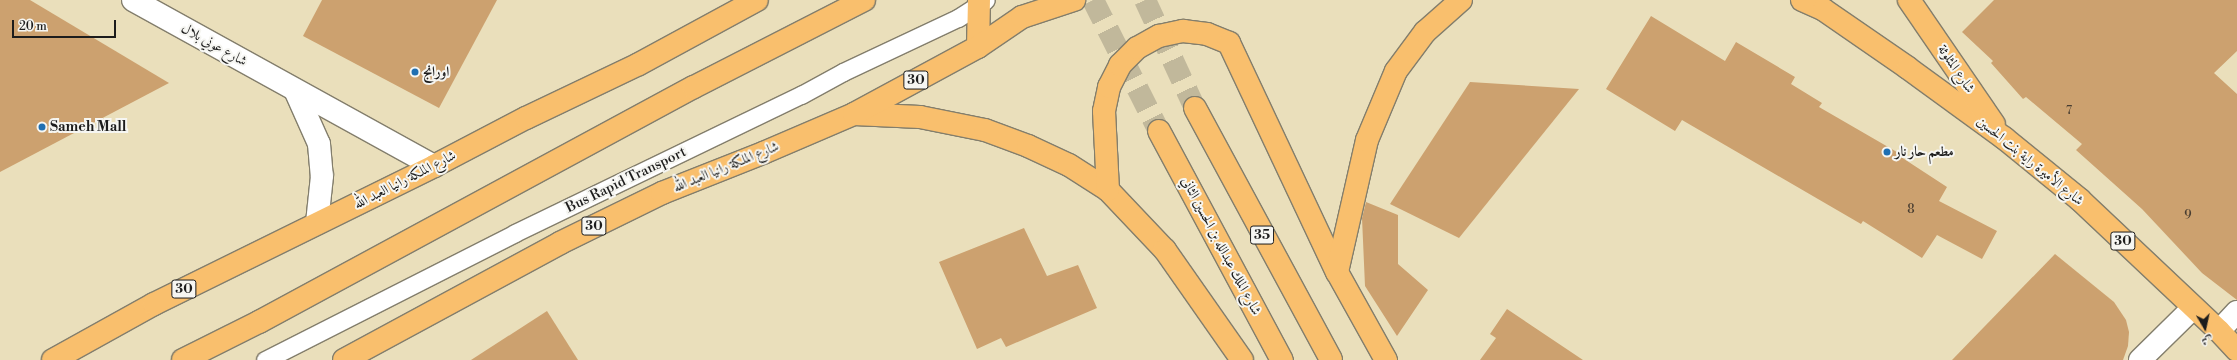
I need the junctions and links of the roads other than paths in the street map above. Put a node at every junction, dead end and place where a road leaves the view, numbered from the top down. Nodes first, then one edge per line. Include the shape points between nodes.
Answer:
1 (133, 0) edge
2 (757, 0) edge
3 (864, 0) edge
4 (1074, 0) edge
5 (1461, 0) edge
6 (1802, 0) edge
7 (1909, 0) edge
8 (982, 2) edge
9 (978, 47) junction
10 (295, 90) junction
11 (1195, 108) tunnel mouth
12 (854, 114) junction
13 (1159, 131) tunnel mouth
14 (2004, 138) junction
15 (434, 166) junction
16 (1108, 190) junction
17 (317, 223) junction
18 (1336, 272) junction
19 (2193, 308) junction
20 (2237, 312) edge
21 (2219, 331) junction
22 (2237, 350) edge
23 (53, 360) edge
24 (183, 360) edge
25 (265, 360) edge
26 (344, 360) edge
27 (1242, 360) edge
28 (1282, 360) edge
29 (1331, 360) edge
30 (1386, 360) edge
31 (2140, 360) edge

1 - 10 street, شارع عوني بلال
2 - 15 main road, شارع الملكة رانيا العبد الله / 30 via 639,64
3 - 24 main road via 694,87 259,322
4 - 9 main road, شارع الملكة رانيا العبد الله / 30 via 1022,17
5 - 18 main road via 1425,32 1396,71 1367,140
6 - 14 main road, شارع الأميرة راية بنت الحسين / 30 via 1824,10
7 - 14 main road, شارع المثلوثة
8 - 9 main road
8 - 25 lane, Bus Rapid Transport via 958,18 516,233
9 - 12 main road, شارع الملكة رانيا العبد الله / 30
10 - 15 street, شارع عوني بلال
10 - 17 street via 318,144 322,176
11 - 29 main road, 35
12 - 16 main road via 920,117 985,130 1069,165
12 - 26 main road, شارع الملكة رانيا العبد الله / 30 via 662,192 560,242
13 - 28 main road, شارع الملك عبدالله بن الحسين الثاني
14 - 19 main road, شارع الأميرة راية بنت الحسين / 30 via 2079,199
15 - 17 main road, شارع الملكة رانيا العبد الله / 30
16 - 18 main road via 1104,111 1109,87 1120,65 1137,48 1159,36 1183,31 1207,34 1229,43
16 - 27 main road via 1165,250
17 - 23 main road, شارع الملكة رانيا العبد الله / 30 via 154,304
18 - 30 main road
19 - 21 main road, شارع الأميرة راية بنت الحسين / 30
19 - 31 street
20 - 21 street
21 - 22 main road, شارع الأميرة راية بنت الحسين / 30

